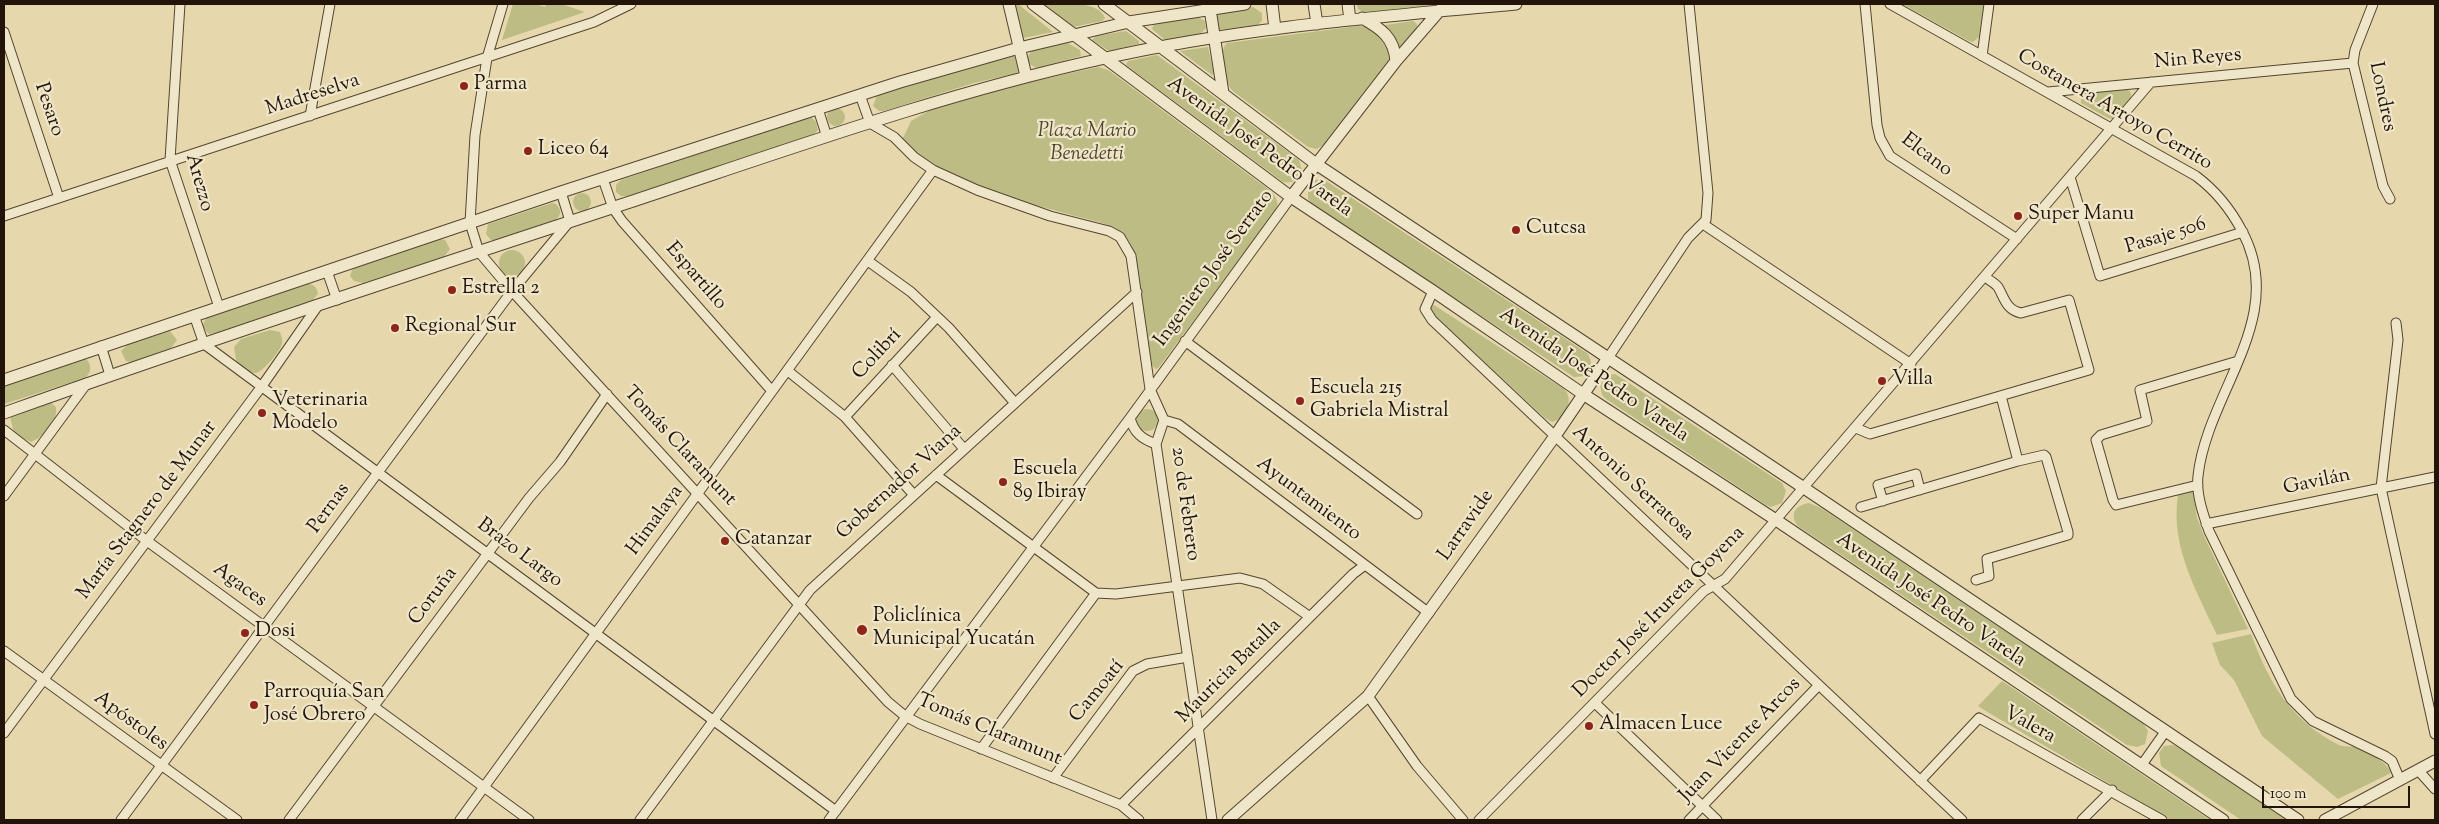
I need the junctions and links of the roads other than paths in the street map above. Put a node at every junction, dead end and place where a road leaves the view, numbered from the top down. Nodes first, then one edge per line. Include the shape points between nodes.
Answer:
1 (180, 4) edge
2 (330, 4) edge
3 (503, 4) edge
4 (631, 4) edge
5 (1009, 4) edge
6 (1033, 4) edge
7 (1104, 4) edge
8 (1245, 4) edge
9 (1272, 4) edge
10 (1314, 4) edge
11 (1348, 4) edge
12 (1516, 4) edge
13 (1689, 4) edge
14 (1865, 4) edge
15 (1890, 4) edge
16 (1989, 4) edge
17 (2373, 4) edge
18 (1443, 7) edge
19 (1210, 9) junction
20 (1362, 18) junction
21 (1350, 20) junction
22 (1129, 22) junction
23 (1317, 24) junction
24 (1275, 29) junction
25 (4, 32) edge
26 (1074, 35) junction
27 (1215, 37) junction
28 (1161, 46) junction
29 (1019, 48) junction
30 (1982, 56) junction
31 (487, 58) junction
32 (1104, 58) junction
33 (1396, 61) junction
34 (2353, 63) junction
35 (1026, 76) junction
36 (2152, 82) junction
37 (2047, 92) junction
38 (1224, 93) junction
39 (860, 95) junction
40 (818, 109) junction
41 (310, 116) junction
42 (870, 124) junction
43 (2111, 129) junction
44 (828, 137) junction
45 (170, 160) junction
46 (1316, 164) junction
47 (933, 170) junction
48 (2070, 177) junction
49 (603, 179) junction
50 (561, 192) junction
51 (1291, 197) junction
52 (59, 198) junction
53 (2390, 199) dead end
54 (613, 208) junction
55 (4, 216) edge
56 (570, 221) junction
57 (470, 223) junction
58 (1703, 224) junction
59 (2243, 232) junction
60 (2018, 240) junction
61 (479, 252) junction
62 (868, 262) junction
63 (327, 271) junction
64 (1986, 276) junction
65 (512, 291) junction
66 (1433, 291) junction
67 (1137, 292) junction
68 (336, 300) junction
69 (220, 307) junction
70 (317, 307) junction
71 (194, 315) junction
72 (937, 317) junction
73 (2396, 323) dead end
74 (1185, 341) junction
75 (204, 344) junction
76 (101, 346) junction
77 (1608, 358) junction
78 (2238, 361) junction
79 (1911, 364) junction
80 (892, 365) junction
81 (788, 370) junction
82 (110, 375) junction
83 (4, 380) edge
84 (87, 383) junction
85 (262, 386) junction
86 (1150, 389) junction
87 (772, 391) junction
88 (607, 394) junction
89 (1583, 394) junction
90 (2001, 396) junction
91 (1015, 403) junction
92 (4, 413) edge
93 (845, 417) junction
94 (1130, 418) junction
95 (1164, 420) junction
96 (1856, 428) junction
97 (4, 430) edge
98 (1555, 436) junction
99 (1156, 444) junction
100 (964, 449) junction
101 (35, 454) junction
102 (2018, 462) junction
103 (379, 472) junction
104 (936, 475) junction
105 (2435, 477) edge
106 (2198, 485) junction
107 (1804, 488) junction
108 (2381, 488) junction
109 (1920, 490) junction
110 (698, 493) junction
111 (913, 494) junction
112 (4, 496) edge
113 (1882, 501) junction
114 (1861, 508) dead end
115 (1417, 514) dead end
116 (1776, 520) junction
117 (2206, 524) junction
118 (147, 540) junction
119 (1032, 547) junction
120 (488, 553) junction
121 (1365, 565) junction
122 (1976, 580) dead end
123 (1714, 585) junction
124 (1178, 586) junction
125 (1096, 593) junction
126 (799, 604) junction
127 (1430, 612) junction
128 (1310, 617) junction
129 (265, 626) junction
130 (596, 634) junction
131 (4, 651) edge
132 (1188, 657) junction
133 (43, 680) junction
134 (1819, 685) junction
135 (1368, 696) junction
136 (1595, 703) junction
137 (374, 706) junction
138 (905, 716) junction
139 (713, 718) junction
140 (1198, 728) junction
141 (2166, 732) junction
142 (4, 733) edge
143 (2435, 734) edge
144 (981, 749) junction
145 (2435, 761) edge
146 (162, 766) junction
147 (2141, 766) junction
148 (2418, 770) junction
149 (1053, 778) junction
150 (2400, 780) junction
151 (1920, 781) junction
152 (485, 787) junction
153 (2435, 789) edge
154 (2112, 790) junction
155 (1121, 805) junction
156 (1702, 806) junction
157 (836, 811) junction
158 (121, 820) edge
159 (236, 820) edge
160 (289, 820) edge
161 (460, 820) edge
162 (529, 820) edge
163 (640, 820) edge
164 (829, 820) edge
165 (1139, 820) edge
166 (1212, 820) edge
167 (1228, 820) edge
168 (1463, 820) edge
169 (1479, 820) edge
170 (1689, 820) edge
171 (1717, 820) edge
172 (1962, 820) edge
173 (2082, 820) edge
174 (2162, 820) edge
175 (2223, 820) edge
176 (2298, 820) edge
177 (2325, 820) edge

1 - 45 street, Arezzo
2 - 41 street
3 - 31 street
4 - 31 street, Madreselva via 594,22
5 - 29 street
6 - 26 street, Avenida José Pedro Varela
7 - 22 street, Avenida José Pedro Varela
8 - 19 street
9 - 24 street
10 - 23 street
11 - 21 street
12 - 18 street
13 - 58 street via 1708,193 1708,213
14 - 60 street, Elcano via 1877,125 1890,156
15 - 30 street, Costanera Arroyo Cerrito
16 - 30 street
17 - 34 street, Londres
18 - 20 street
18 - 33 street, Ingeniero José Serrato
19 - 22 street
19 - 27 street
20 - 21 street
20 - 33 street via 1389,36
21 - 23 street
22 - 26 street
22 - 28 street, Avenida José Pedro Varela
23 - 24 street
24 - 27 street
25 - 52 street, Pesaro
26 - 29 street
26 - 32 street, Avenida José Pedro Varela
27 - 28 street
27 - 38 street
28 - 32 street
28 - 38 street, Avenida José Pedro Varela
29 - 35 street
29 - 39 street
30 - 37 street, Costanera Arroyo Cerrito
31 - 41 street, Madreselva
31 - 57 street via 476,135
32 - 35 street
32 - 51 street, Avenida José Pedro Varela
33 - 46 street, Ingeniero José Serrato
34 - 36 street, Nin Reyes
34 - 53 street, Londres via 2383,186
35 - 42 street
36 - 37 street, Nin Reyes
36 - 43 street, Doctor José Irureta Goyena
37 - 43 street, Costanera Arroyo Cerrito
38 - 46 street, Avenida José Pedro Varela
39 - 40 street
39 - 42 street
40 - 44 street
40 - 49 street
41 - 45 street, Madreselva
42 - 44 street
42 - 47 street, 20 de Febrero via 894,137
43 - 48 street, Doctor José Irureta Goyena
43 - 59 street, Costanera Arroyo Cerrito via 2210,187 2224,201
44 - 54 street
45 - 52 street, Madreselva
45 - 69 street, Arezzo
46 - 51 street, Ingeniero José Serrato
46 - 77 street, Avenida José Pedro Varela
47 - 62 street, Himalaya
47 - 67 street, 20 de Febrero via 1003,201 1110,231 1120,237 1131,256
48 - 59 street, Pasaje 506 via 2100,276
48 - 60 street, Doctor José Irureta Goyena
49 - 50 street
49 - 54 street, Espartillo
50 - 56 street
50 - 57 street
51 - 66 street, Avenida José Pedro Varela
51 - 74 street, Ingeniero José Serrato
52 - 55 street, Madreselva
54 - 56 street
54 - 87 street, Espartillo
56 - 61 street
56 - 65 street, Pernas
57 - 61 street, Tomás Claramunt
57 - 63 street
58 - 77 street, Larravide via 1688,238
58 - 79 street
59 - 78 street, Costanera Arroyo Cerrito via 2250,245 2257,277 2250,333
60 - 64 street, Doctor José Irureta Goyena
61 - 65 street, Tomás Claramunt
61 - 68 street
62 - 72 street via 911,292
62 - 81 street, Himalaya
63 - 68 street
63 - 69 street
64 - 79 street, Doctor José Irureta Goyena
64 - 90 street via 2016,312 2068,300 2088,370
65 - 88 street, Tomás Claramunt
65 - 103 street, Pernas
66 - 89 street, Avenida José Pedro Varela
66 - 98 street, Antonio Serratosa via 1425,309 1432,320
67 - 86 street, 20 de Febrero
67 - 91 street, Gobernador Viana
68 - 70 street
69 - 71 street
70 - 75 street
70 - 85 street, María Stagnero de Munar
71 - 75 street
71 - 76 street
72 - 80 street, Colibrí
72 - 91 street
73 - 108 street via 2398,340
74 - 86 street, Ingeniero José Serrato
74 - 115 street
75 - 82 street
75 - 85 street, Brazo Largo
76 - 82 street
76 - 83 street
77 - 89 street, Larravide
77 - 107 street, Avenida José Pedro Varela
78 - 106 street, Costanera Arroyo Cerrito via 2205,445
78 - 106 street via 2140,390 2147,421 2096,437 2095,443 2116,505
79 - 96 street, Doctor José Irureta Goyena
80 - 93 street, Colibrí
80 - 100 street
81 - 87 street, Himalaya
81 - 93 street
82 - 84 street
84 - 92 street
84 - 101 street
85 - 103 street, Brazo Largo
85 - 118 street, María Stagnero de Munar
86 - 94 street, Ingeniero José Serrato
86 - 95 street, 20 de Febrero
87 - 110 street, Himalaya
88 - 110 street, Tomás Claramunt
88 - 120 street, Coruña via 560,462
89 - 98 street, Larravide
89 - 116 street, Avenida José Pedro Varela
90 - 96 street via 1870,434
90 - 102 street
91 - 100 street, Gobernador Viana
93 - 111 street
94 - 99 street via 1137,433
94 - 119 street, Ingeniero José Serrato
95 - 99 street, 20 de Febrero
95 - 121 street, Ayuntamiento via 1178,424
96 - 107 street, Doctor José Irureta Goyena
97 - 101 street, Agaces
98 - 123 street, Antonio Serratosa
98 - 127 street, Larravide
99 - 124 street, 20 de Febrero
100 - 104 street, Gobernador Viana
101 - 112 street
101 - 118 street, Agaces
102 - 109 street
102 - 122 street via 2046,457 2068,535 1987,559 1989,576
103 - 120 street, Brazo Largo
103 - 129 street, Pernas
104 - 111 street, Gobernador Viana
104 - 119 street
105 - 108 street, Gavilán
106 - 117 street, Costanera Arroyo Cerrito
107 - 116 street, Doctor José Irureta Goyena
107 - 141 street, Avenida José Pedro Varela
108 - 117 street, Gavilán
108 - 143 street
109 - 113 street
109 - 113 street via 1916,474 1878,485
110 - 126 street, Tomás Claramunt
110 - 130 street, Himalaya
111 - 126 street, Gobernador Viana
113 - 114 street
116 - 123 street, Doctor José Irureta Goyena via 1725,579
116 - 147 street, Avenida José Pedro Varela
117 - 150 street, Costanera Arroyo Cerrito via 2291,699 2313,720 2392,761
118 - 129 street, Agaces
118 - 133 street, María Stagnero de Munar
119 - 125 street
119 - 138 street, Ingeniero José Serrato
120 - 130 street, Brazo Largo
120 - 137 street, Coruña
121 - 127 street, Ayuntamiento
121 - 128 street, Mauricia Batalla
123 - 134 street, Antonio Serratosa
123 - 136 street, Doctor José Irureta Goyena via 1704,591
124 - 125 street via 1116,594
124 - 128 street via 1251,579
124 - 132 street, 20 de Febrero
125 - 144 street
126 - 138 street, Tomás Claramunt via 888,702
126 - 139 street, Gobernador Viana
127 - 135 street, Larravide
128 - 140 street, Mauricia Batalla
129 - 137 street, Agaces
129 - 146 street, Pernas
130 - 139 street, Brazo Largo
130 - 152 street, Himalaya
131 - 133 street, Apóstoles
132 - 140 street, 20 de Febrero
132 - 149 street, Camoatí via 1147,664 1133,671
133 - 142 street, María Stagnero de Munar
133 - 146 street, Apóstoles
134 - 151 street, Antonio Serratosa
134 - 156 street, Juan Vicente Arcos
135 - 167 street, Larravide
135 - 168 street via 1418,766
136 - 156 street
136 - 169 street, Doctor José Irureta Goyena
137 - 152 street, Agaces
137 - 160 street, Coruña
138 - 144 street, Tomás Claramunt
138 - 157 street, Ingeniero José Serrato
139 - 157 street, Brazo Largo
139 - 163 street, Gobernador Viana
140 - 155 street, Mauricia Batalla
140 - 166 street, 20 de Febrero
141 - 147 street
141 - 176 street, Avenida José Pedro Varela
144 - 149 street, Tomás Claramunt
145 - 148 street
146 - 158 street, Pernas
146 - 159 street, Apóstoles
147 - 175 street, Avenida José Pedro Varela
148 - 150 street
148 - 153 street
149 - 155 street, Tomás Claramunt
150 - 177 street
151 - 154 street, Valera via 1980,718
151 - 172 street, Antonio Serratosa
152 - 161 street, Himalaya
152 - 162 street, Agaces
154 - 173 street
154 - 174 street
155 - 165 street, Tomás Claramunt
156 - 170 street, Juan Vicente Arcos
156 - 171 street
157 - 164 street, Ingeniero José Serrato

